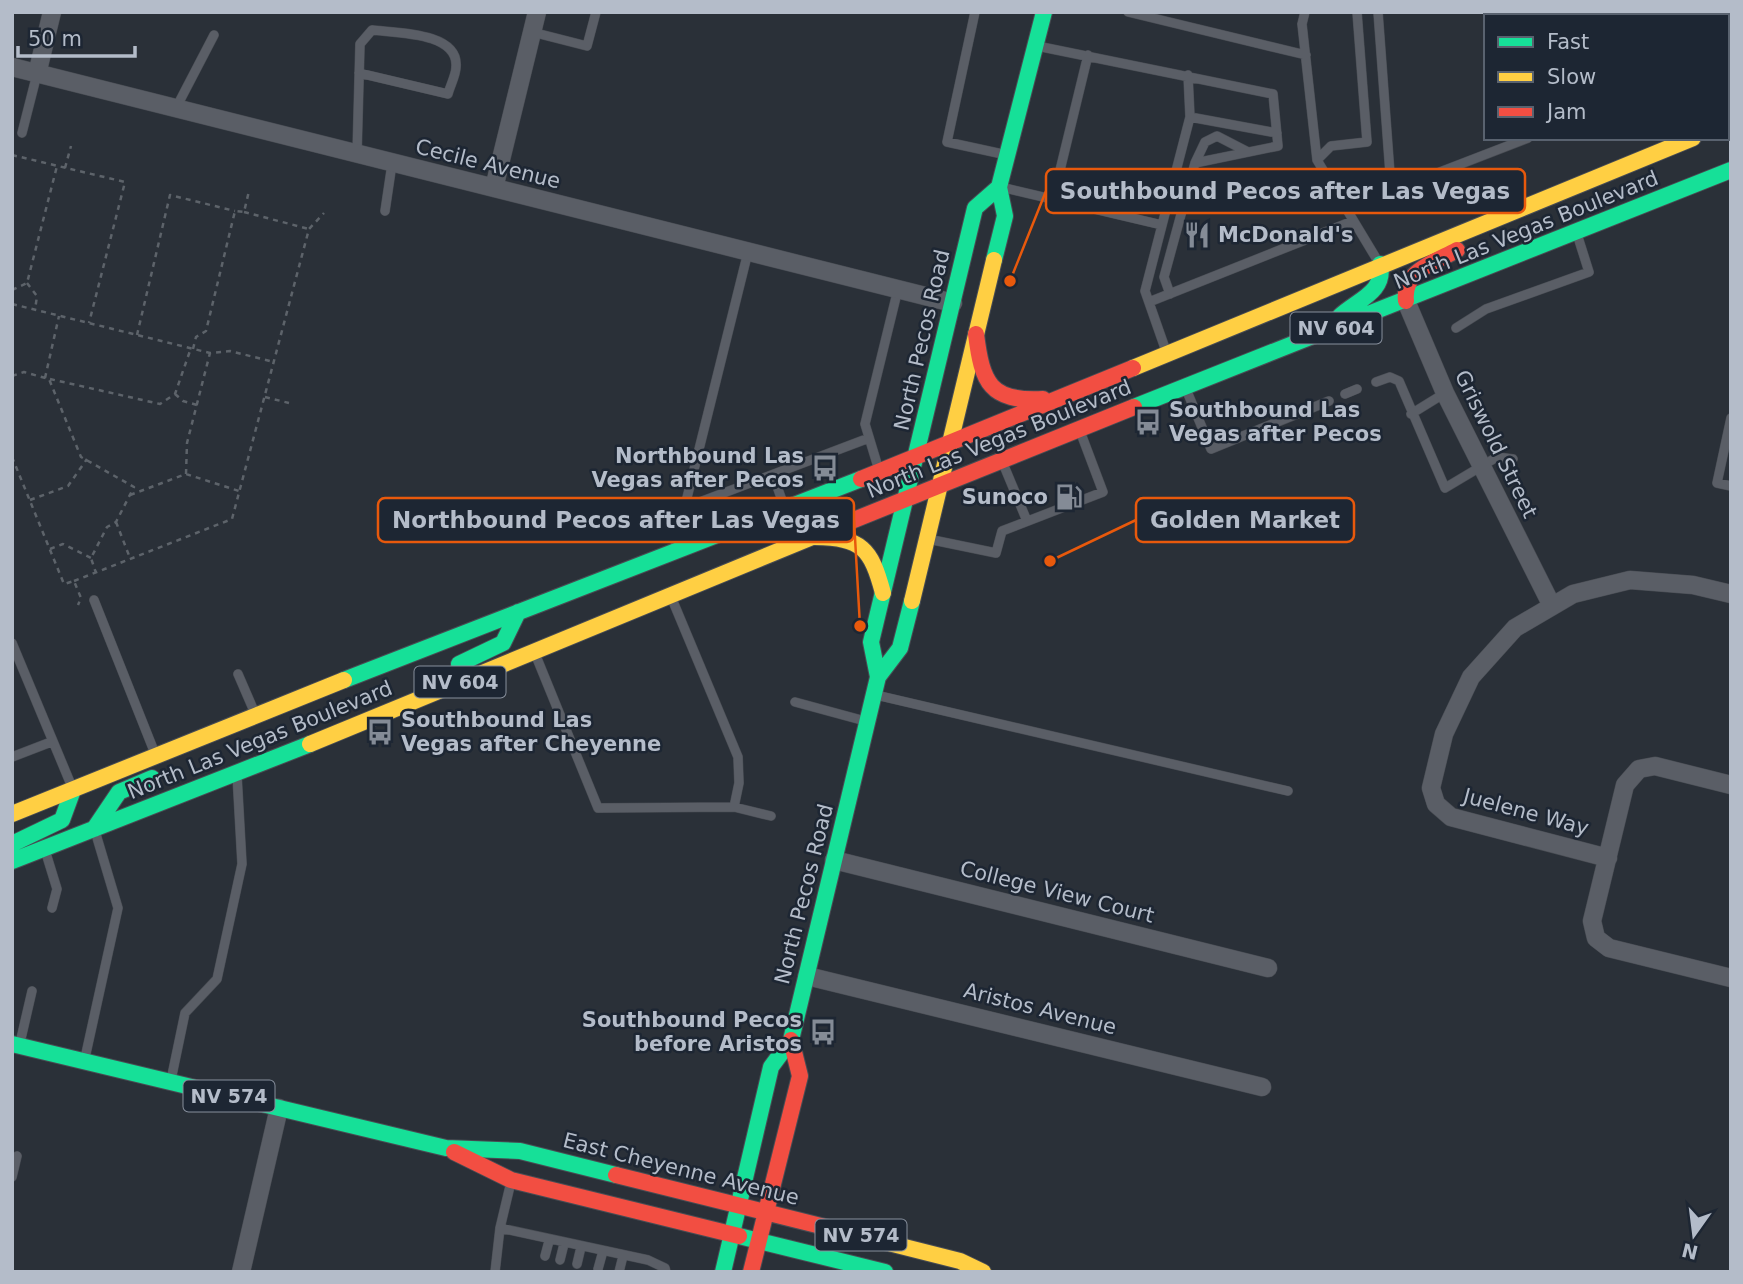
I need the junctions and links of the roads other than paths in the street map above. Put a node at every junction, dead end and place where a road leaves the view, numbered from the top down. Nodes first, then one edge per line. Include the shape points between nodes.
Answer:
1 (52, 12) edge
2 (537, 12) edge
3 (596, 12) edge
4 (975, 12) edge
5 (1128, 12) edge
6 (1305, 12) edge
7 (1357, 12) edge
8 (1378, 12) edge
9 (1041, 13) edge
10 (532, 32) junction
11 (214, 35) dead end
12 (1035, 46) junction
13 (1088, 55) junction
14 (1306, 55) junction
15 (12, 67) edge
16 (359, 73) junction
17 (37, 74) junction
18 (1188, 75) junction
19 (176, 108) junction
20 (1190, 117) junction
21 (1277, 133) junction
22 (22, 134) dead end
23 (1523, 140) edge
24 (1688, 140) edge
25 (1248, 152) junction
26 (357, 154) junction
27 (1007, 155) junction
28 (1317, 160) junction
29 (1195, 163) junction
30 (392, 164) junction
31 (1731, 170) edge
32 (999, 187) junction
33 (494, 188) junction
34 (1053, 199) junction
35 (385, 211) dead end
36 (1353, 221) junction
37 (1162, 225) junction
38 (1476, 226) junction
39 (1576, 233) junction
40 (747, 252) junction
41 (1380, 264) junction
42 (898, 289) junction
43 (1170, 294) junction
44 (1406, 301) junction
45 (1149, 302) junction
46 (953, 303) junction
47 (1337, 328) junction
48 (1456, 328) dead end
49 (976, 334) junction
50 (1167, 353) junction
51 (1376, 382) dead end
52 (1186, 387) junction
53 (1357, 389) dead end
54 (1445, 393) junction
55 (1345, 394) dead end
56 (1060, 397) junction
57 (1329, 401) dead end
58 (1411, 414) junction
59 (1731, 418) edge
60 (1079, 429) junction
61 (869, 438) junction
62 (950, 443) junction
63 (915, 457) junction
64 (1002, 459) junction
65 (1513, 459) dead end
66 (1482, 465) junction
67 (879, 472) junction
68 (773, 475) junction
69 (940, 484) junction
70 (1731, 486) edge
71 (905, 498) junction
72 (684, 508) junction
73 (785, 508) junction
74 (1027, 521) junction
75 (809, 537) junction
76 (927, 538) junction
77 (674, 552) junction
78 (628, 570) junction
79 (883, 593) junction
80 (1731, 594) edge
81 (670, 595) junction
82 (94, 600) dead end
83 (1551, 604) junction
84 (518, 612) junction
85 (559, 615) dead end
86 (542, 631) dead end
87 (12, 643) edge
88 (534, 652) junction
89 (238, 674) dead end
90 (878, 677) junction
91 (874, 695) junction
92 (421, 698) junction
93 (795, 702) dead end
94 (256, 715) junction
95 (867, 721) junction
96 (206, 736) junction
97 (51, 742) junction
98 (156, 756) junction
99 (12, 757) edge
100 (237, 773) junction
101 (1731, 785) edge
102 (73, 790) junction
103 (1288, 792) dead end
104 (734, 807) junction
105 (12, 814) edge
106 (771, 816) dead end
107 (94, 829) junction
108 (12, 844) edge
109 (44, 849) junction
110 (1608, 858) junction
111 (834, 860) junction
112 (12, 862) edge
113 (52, 908) dead end
114 (1268, 968) dead end
115 (807, 976) junction
116 (1731, 978) edge
117 (32, 991) dead end
118 (791, 1040) junction
119 (16, 1045) edge
120 (84, 1061) junction
121 (171, 1082) junction
122 (1262, 1087) dead end
123 (279, 1108) junction
124 (446, 1148) junction
125 (18, 1156) dead end
126 (12, 1177) edge
127 (511, 1180) junction
128 (738, 1204) junction
129 (766, 1210) junction
130 (500, 1228) junction
131 (732, 1233) junction
132 (758, 1240) junction
133 (549, 1241) junction
134 (564, 1244) junction
135 (581, 1247) junction
136 (603, 1251) junction
137 (545, 1256) dead end
138 (623, 1256) junction
139 (641, 1259) junction
140 (560, 1260) dead end
141 (577, 1264) dead end
142 (598, 1269) dead end
143 (241, 1272) edge
144 (495, 1272) edge
145 (619, 1272) edge
146 (638, 1272) edge
147 (666, 1272) edge
148 (723, 1272) edge
149 (751, 1272) edge
150 (885, 1272) edge
151 (983, 1272) edge

1 - 17 street
2 - 10 street
3 - 10 lane via 587,46
4 - 27 lane via 947,142
5 - 14 lane
6 - 14 lane
7 - 28 lane via 1367,142 1332,146
8 - 23 lane via 1391,187 1396,189
9 - 12 main road, North Pecos Road
10 - 33 street
11 - 19 lane
12 - 13 lane
12 - 27 main road, North Pecos Road
13 - 18 lane
13 - 34 lane
14 - 28 lane
15 - 17 street, Cecile Avenue
16 - 16 lane via 360,44 372,30 437,38 453,52 456,66 448,94
16 - 26 lane
17 - 19 street, Cecile Avenue
17 - 22 lane
18 - 20 lane
18 - 21 lane via 1273,94
19 - 26 street, Cecile Avenue
20 - 21 lane
20 - 37 lane
21 - 25 lane via 1278,146
24 - 38 main road, North Las Vegas Boulevard / NV 604
25 - 29 lane
25 - 29 lane via 1217,136 1205,142
26 - 30 street, Cecile Avenue
27 - 32 main road, North Pecos Road
28 - 36 lane
29 - 43 lane via 1164,277
30 - 33 street, Cecile Avenue
30 - 35 lane
31 - 39 main road, North Las Vegas Boulevard / NV 604
32 - 34 lane
32 - 46 main road, North Pecos Road via 975,208
32 - 49 main road, North Pecos Road via 1005,216
33 - 40 street, Cecile Avenue
34 - 37 lane
36 - 41 lane
36 - 43 lane
37 - 45 lane via 1145,291
38 - 41 main road, North Las Vegas Boulevard / NV 604
38 - 44 main road via 1464,245 1408,281
39 - 44 main road, North Las Vegas Boulevard / NV 604
39 - 48 lane via 1589,271 1486,309
40 - 42 street, Cecile Avenue
40 - 72 lane
41 - 47 main road via 1383,276 1378,288 1348,307
41 - 50 main road, North Las Vegas Boulevard / NV 604
42 - 46 street, Cecile Avenue
42 - 61 lane via 865,424
43 - 45 lane
44 - 47 main road, North Las Vegas Boulevard / NV 604
44 - 54 street, Griswold Street
45 - 50 lane
46 - 63 main road, North Pecos Road
47 - 52 main road, North Las Vegas Boulevard / NV 604
49 - 56 main road via 981,371 987,387 997,395 1032,400
49 - 62 main road, North Pecos Road
50 - 56 main road, North Las Vegas Boulevard / NV 604
51 - 58 lane via 1395,378
52 - 57 lane via 1211,449
52 - 60 main road, North Las Vegas Boulevard / NV 604
53 - 55 lane
54 - 58 lane
54 - 66 street, Griswold Street
56 - 62 main road, North Las Vegas Boulevard / NV 604
58 - 66 lane via 1445,488
59 - 70 lane via 1717,482
60 - 64 main road, North Las Vegas Boulevard / NV 604
60 - 74 lane via 1103,492
61 - 67 lane
61 - 68 lane
62 - 63 main road, North Las Vegas Boulevard / NV 604
62 - 69 main road, North Pecos Road
63 - 67 main road, North Las Vegas Boulevard / NV 604
63 - 71 main road, North Pecos Road
64 - 69 main road, North Las Vegas Boulevard / NV 604
64 - 74 lane
65 - 66 lane via 1497,457
66 - 83 street, Griswold Street
67 - 73 main road, North Las Vegas Boulevard / NV 604
68 - 72 lane
68 - 73 lane
69 - 71 main road, North Las Vegas Boulevard / NV 604
69 - 76 main road, North Pecos Road
71 - 75 main road, North Las Vegas Boulevard / NV 604
71 - 79 main road, North Pecos Road
72 - 77 lane
73 - 77 main road, North Las Vegas Boulevard / NV 604
74 - 76 lane via 1002,531 996,553
75 - 79 main road via 841,537 864,546 874,557
75 - 81 main road, North Las Vegas Boulevard / NV 604
76 - 90 main road, North Pecos Road via 900,648
77 - 78 main road, North Las Vegas Boulevard / NV 604
78 - 84 main road, North Las Vegas Boulevard / NV 604
78 - 85 main road
79 - 90 main road, North Pecos Road via 872,642
80 - 83 street via 1693,585 1630,580
81 - 88 main road, North Las Vegas Boulevard / NV 604
81 - 104 lane via 738,757
82 - 98 lane
83 - 110 street, Juelene Way via 1515,628 1471,677 1444,734 1431,788 1436,804 1451,817
84 - 92 main road via 503,643 463,660
84 - 94 main road, North Las Vegas Boulevard / NV 604
86 - 88 main road
87 - 97 lane
88 - 92 main road, North Las Vegas Boulevard / NV 604
88 - 104 lane via 598,808
89 - 94 lane
90 - 91 main road, North Pecos Road
91 - 95 main road, North Pecos Road
91 - 103 lane
92 - 100 main road, North Las Vegas Boulevard / NV 604
93 - 95 lane
94 - 96 main road, North Las Vegas Boulevard / NV 604
95 - 111 main road, North Pecos Road
96 - 98 main road, North Las Vegas Boulevard / NV 604
96 - 107 main road via 170,769 119,792
97 - 99 lane
97 - 102 lane
98 - 102 main road, North Las Vegas Boulevard / NV 604
100 - 107 main road, North Las Vegas Boulevard / NV 604
100 - 121 lane via 242,864 217,979 185,1013
101 - 110 street via 1655,766 1639,769 1625,785
102 - 105 main road, North Las Vegas Boulevard / NV 604
102 - 108 main road via 62,820
104 - 106 lane
107 - 109 main road, North Las Vegas Boulevard / NV 604
107 - 120 lane via 118,908
109 - 112 main road, North Las Vegas Boulevard / NV 604
109 - 113 lane via 57,889
110 - 116 street via 1592,921 1596,938 1609,948
111 - 114 street, College View Court
111 - 115 main road, North Pecos Road
115 - 118 main road, North Pecos Road
115 - 122 street, Aristos Avenue
117 - 119 lane
118 - 128 main road, North Pecos Road via 771,1067
118 - 129 main road, North Pecos Road via 800,1076
119 - 120 main road, East Cheyenne Avenue / NV 574
120 - 121 main road, East Cheyenne Avenue / NV 574
121 - 123 main road, East Cheyenne Avenue / NV 574
123 - 124 main road, East Cheyenne Avenue / NV 574
123 - 143 street
124 - 127 main road, East Cheyenne Avenue / NV 574
124 - 128 main road, East Cheyenne Avenue / NV 574 via 520,1151
125 - 126 lane
127 - 130 lane
127 - 131 main road, East Cheyenne Avenue / NV 574
128 - 129 main road, East Cheyenne Avenue / NV 574
128 - 131 main road, North Pecos Road
129 - 132 main road, North Pecos Road
129 - 151 main road, East Cheyenne Avenue / NV 574 via 960,1261
130 - 133 lane
130 - 144 lane
131 - 132 main road, East Cheyenne Avenue / NV 574
131 - 148 main road, North Pecos Road
132 - 149 main road, North Pecos Road
132 - 150 main road, East Cheyenne Avenue / NV 574
133 - 134 lane
133 - 137 lane
134 - 135 lane
134 - 140 lane
135 - 136 lane
135 - 141 lane
136 - 138 lane
136 - 142 lane
138 - 139 lane
138 - 145 lane
139 - 146 lane
139 - 147 lane

